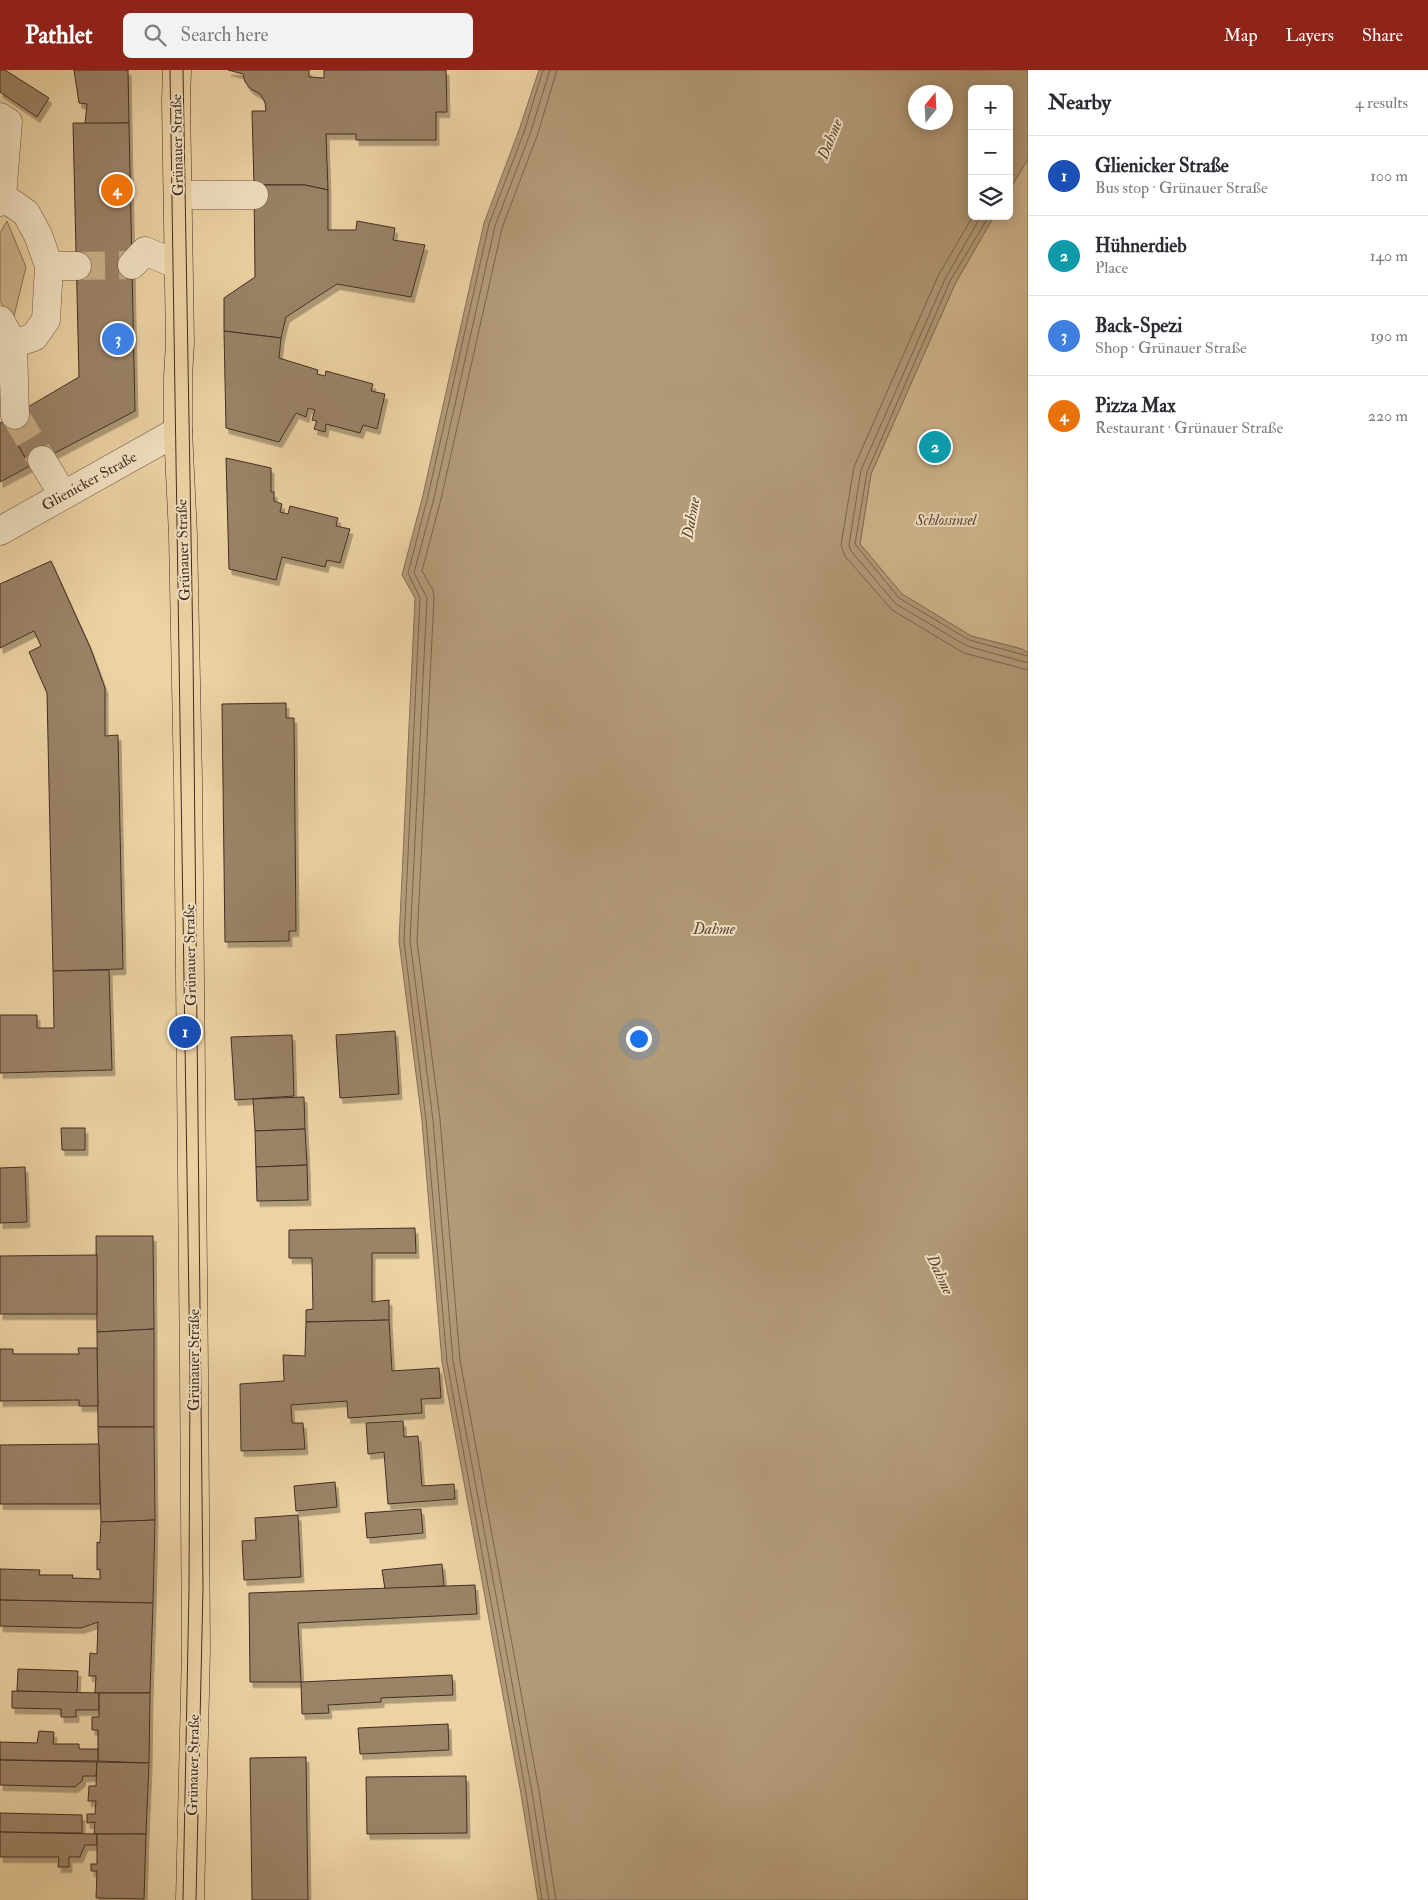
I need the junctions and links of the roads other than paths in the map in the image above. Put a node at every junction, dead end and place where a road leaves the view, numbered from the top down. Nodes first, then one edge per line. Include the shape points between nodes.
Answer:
1 (177, 70) edge
2 (0, 117) edge
3 (254, 195) dead end
4 (178, 196) junction
5 (1, 198) edge
6 (132, 264) tunnel mouth
7 (178, 265) junction
8 (49, 266) junction
9 (76, 266) tunnel mouth
10 (0, 320) edge
11 (6, 346) edge
12 (15, 414) tunnel mouth
13 (178, 431) junction
14 (42, 460) tunnel mouth
15 (62, 495) junction
16 (0, 531) edge
17 (190, 1900) edge

1 - 4 main road, Grünauer Straße
2 - 5 street via 8,122
3 - 4 street
4 - 7 main road, Grünauer Straße
5 - 8 street via 26,214
6 - 7 street via 145,251
7 - 13 main road, Grünauer Straße
8 - 9 street
8 - 11 street via 46,320 34,337
10 - 11 street
11 - 12 street
13 - 15 street, Glienicker Straße
13 - 17 main road, Grünauer Straße via 187,696 194,1329 196,1650
14 - 15 street
15 - 16 street, Glienicker Straße

